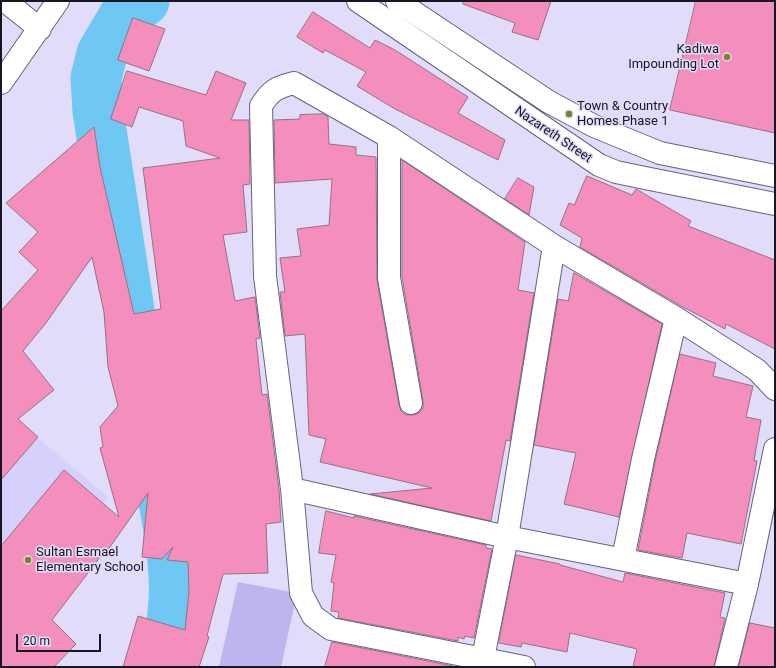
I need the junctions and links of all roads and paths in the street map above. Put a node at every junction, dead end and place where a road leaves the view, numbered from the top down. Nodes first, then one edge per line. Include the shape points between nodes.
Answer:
1 (5, 1) edge
2 (58, 1) edge
3 (358, 1) edge
4 (397, 1) edge
5 (40, 29) junction
6 (1, 83) edge
7 (388, 137) junction
8 (775, 176) edge
9 (775, 204) edge
10 (554, 246) junction
11 (676, 318) junction
12 (775, 389) edge
13 (411, 403) dead end
14 (775, 449) edge
15 (292, 489) junction
16 (507, 537) junction
17 (623, 560) junction
18 (747, 584) junction
19 (483, 658) junction
20 (524, 667) edge
21 (726, 667) edge

1 - 5 street
2 - 5 street
3 - 9 street, Nazareth Street via 599,165 616,172
4 - 8 street, Nazareth Street via 549,102 594,126 660,153
5 - 6 street
7 - 10 street
7 - 13 street via 388,278
7 - 15 street via 294,83 281,86 268,95 261,106 265,276
10 - 11 street
10 - 16 street
11 - 12 street via 757,370
11 - 17 street
14 - 18 street
15 - 16 street
15 - 19 street via 301,592 313,616 331,628
16 - 17 street
16 - 19 street
17 - 18 street
18 - 21 street
19 - 20 street

